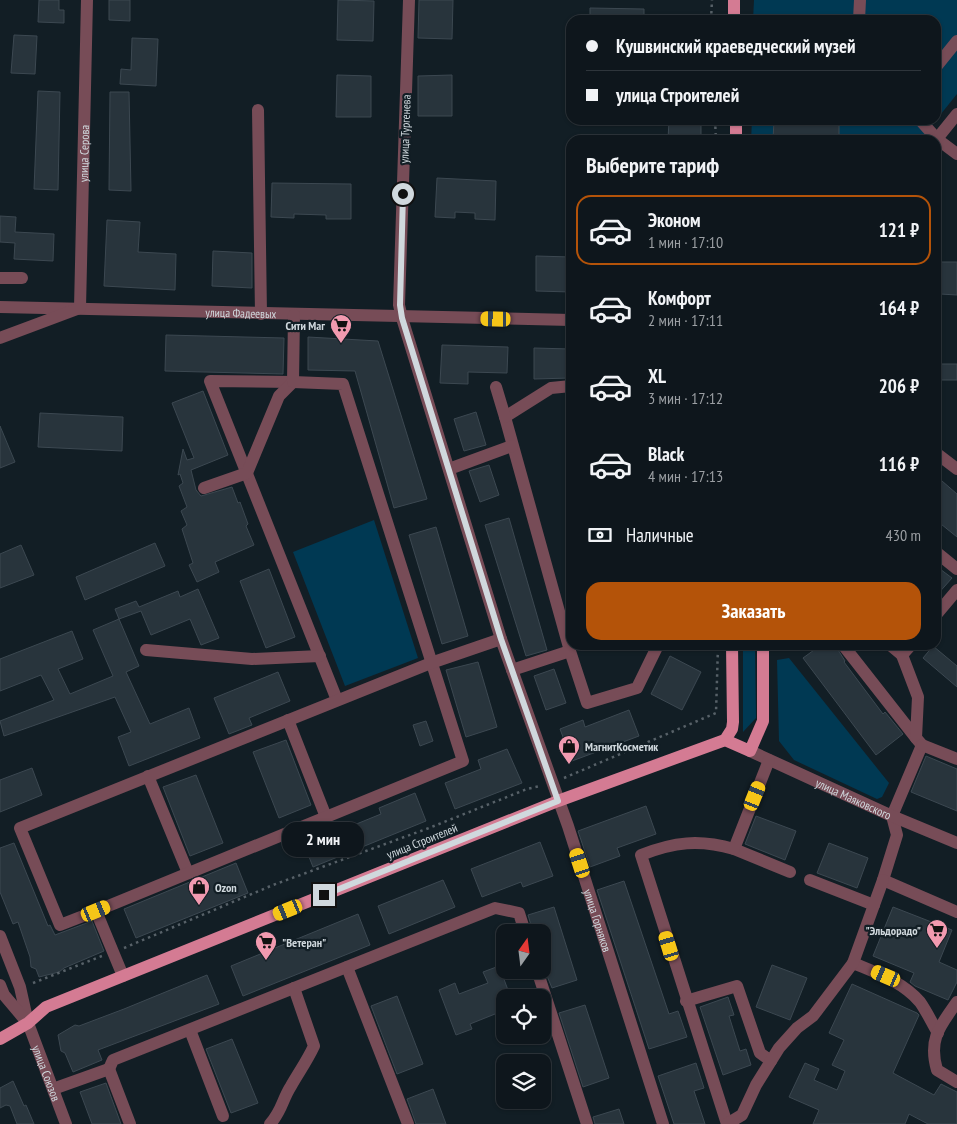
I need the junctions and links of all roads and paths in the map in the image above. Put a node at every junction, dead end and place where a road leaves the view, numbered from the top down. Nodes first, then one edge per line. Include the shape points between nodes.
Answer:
1 (87, 0) edge
2 (410, 0) edge
3 (712, 0) edge
4 (734, 0) edge
5 (860, 0) edge
6 (711, 15) edge
7 (734, 15) edge
8 (859, 15) edge
9 (957, 41) edge
10 (941, 61) edge
11 (258, 110) dead end
12 (957, 114) edge
13 (924, 125) edge
14 (933, 135) edge
15 (940, 135) edge
16 (941, 142) edge
17 (957, 154) edge
18 (0, 278) edge
19 (22, 278) dead end
20 (0, 307) edge
21 (80, 308) junction
22 (261, 314) junction
23 (294, 315) junction
24 (402, 318) junction
25 (566, 320) edge
26 (0, 338) edge
27 (293, 382) junction
28 (566, 386) edge
29 (496, 387) dead end
30 (505, 417) junction
31 (512, 446) junction
32 (941, 456) edge
33 (448, 469) junction
34 (957, 469) edge
35 (247, 473) junction
36 (204, 488) dead end
37 (941, 556) edge
38 (957, 569) edge
39 (957, 590) edge
40 (941, 609) edge
41 (566, 637) edge
42 (501, 639) junction
43 (146, 650) dead end
44 (656, 650) edge
45 (718, 650) edge
46 (732, 650) edge
47 (763, 650) edge
48 (847, 650) edge
49 (906, 650) edge
50 (570, 651) joint
51 (320, 656) junction
52 (431, 663) junction
53 (512, 670) junction
54 (337, 700) junction
55 (288, 720) junction
56 (725, 740) junction
57 (919, 741) junction
58 (750, 751) junction
59 (957, 759) edge
60 (769, 760) junction
61 (148, 776) junction
62 (552, 783) junction
63 (558, 801) junction
64 (326, 816) junction
65 (892, 816) junction
66 (957, 843) edge
67 (734, 849) junction
68 (790, 872) dead end
69 (188, 873) junction
70 (810, 880) dead end
71 (883, 880) junction
72 (874, 905) junction
73 (96, 911) junction
74 (957, 912) edge
75 (522, 924) edge
76 (0, 936) edge
77 (113, 952) junction
78 (853, 963) junction
79 (347, 967) junction
80 (123, 976) junction
81 (540, 979) edge
82 (0, 985) edge
83 (20, 987) junction
84 (294, 988) junction
85 (686, 1001) junction
86 (957, 1002) edge
87 (28, 1023) junction
88 (190, 1030) junction
89 (938, 1033) junction
90 (0, 1039) edge
91 (771, 1060) junction
92 (109, 1070) junction
93 (957, 1082) edge
94 (53, 1089) junction
95 (223, 1116) dead end
96 (66, 1124) edge
97 (130, 1124) edge
98 (270, 1124) edge
99 (408, 1124) edge
100 (587, 1124) edge
101 (663, 1124) edge
102 (727, 1124) edge

1 - 21 street, улица Серова
2 - 24 street, улица Тургенева
3 - 6 path
4 - 7 main road
5 - 8 street
9 - 10 street
11 - 22 street
12 - 15 street
13 - 14 street
16 - 17 street
18 - 19 street
20 - 21 street, улица Фадеевых
21 - 22 street, улица Фадеевых
21 - 26 street
22 - 23 street, улица Фадеевых
23 - 24 street, улица Фадеевых
23 - 27 street
24 - 25 street, улица Фадеевых
24 - 33 street, улица Горняков
27 - 35 street via 280,396
27 - 35 street via 210,381
27 - 52 street via 343,384
28 - 30 street via 551,388
29 - 30 street
30 - 31 street
31 - 33 street
31 - 41 street
32 - 34 street
33 - 42 street, улица Горняков
35 - 36 street
35 - 51 street
37 - 38 street
39 - 40 street
42 - 52 street
42 - 53 street, улица Горняков
43 - 51 street via 252,658
44 - 50 street via 637,688 587,703
45 - 62 path via 716,713
46 - 56 main road via 733,722
47 - 58 main road via 763,721
48 - 57 street
49 - 57 street via 918,697
50 - 53 street
51 - 54 street
52 - 54 street
52 - 64 street via 463,761
53 - 62 street, улица Горняков
54 - 55 street
55 - 61 street
55 - 64 street
56 - 58 main road
56 - 63 main road, улица Строителей
57 - 59 street
57 - 65 street
58 - 60 street, улица Маяковского
60 - 65 street, улица Маяковского
60 - 67 street
61 - 69 street
61 - 73 street via 20,828 60,925
62 - 63 street, улица Горняков
62 - 77 path via 527,789 273,885
63 - 80 main road, улица Строителей
63 - 101 street, улица Горняков
64 - 69 street
65 - 66 street, улица Маяковского
65 - 71 street via 896,835
67 - 68 street
67 - 85 street via 711,842 666,845 641,855
69 - 73 street
70 - 72 street
71 - 72 street
71 - 74 street
72 - 78 street
73 - 77 street
75 - 79 street via 519,914 496,908
76 - 83 street, улица Союзов
77 - 80 street
77 - 83 path
78 - 89 street via 886,976 907,991 919,1001
78 - 91 street via 812,1016 789,1037
79 - 84 street
79 - 99 street
80 - 87 main road, улица Строителей via 46,1007
81 - 100 street
82 - 87 street, улица Союзов via 4,995
83 - 87 street, улица Союзов
84 - 88 street
84 - 98 street via 314,1046 280,1113
85 - 91 street via 737,986 760,1053
85 - 102 street
86 - 89 street
87 - 90 main road, улица Строителей
87 - 94 street, улица Союзов
88 - 92 street via 113,1060
88 - 95 street
89 - 93 street via 932,1044 937,1070
91 - 102 street via 742,1115
92 - 94 street
92 - 97 street
94 - 96 street, улица Союзов

